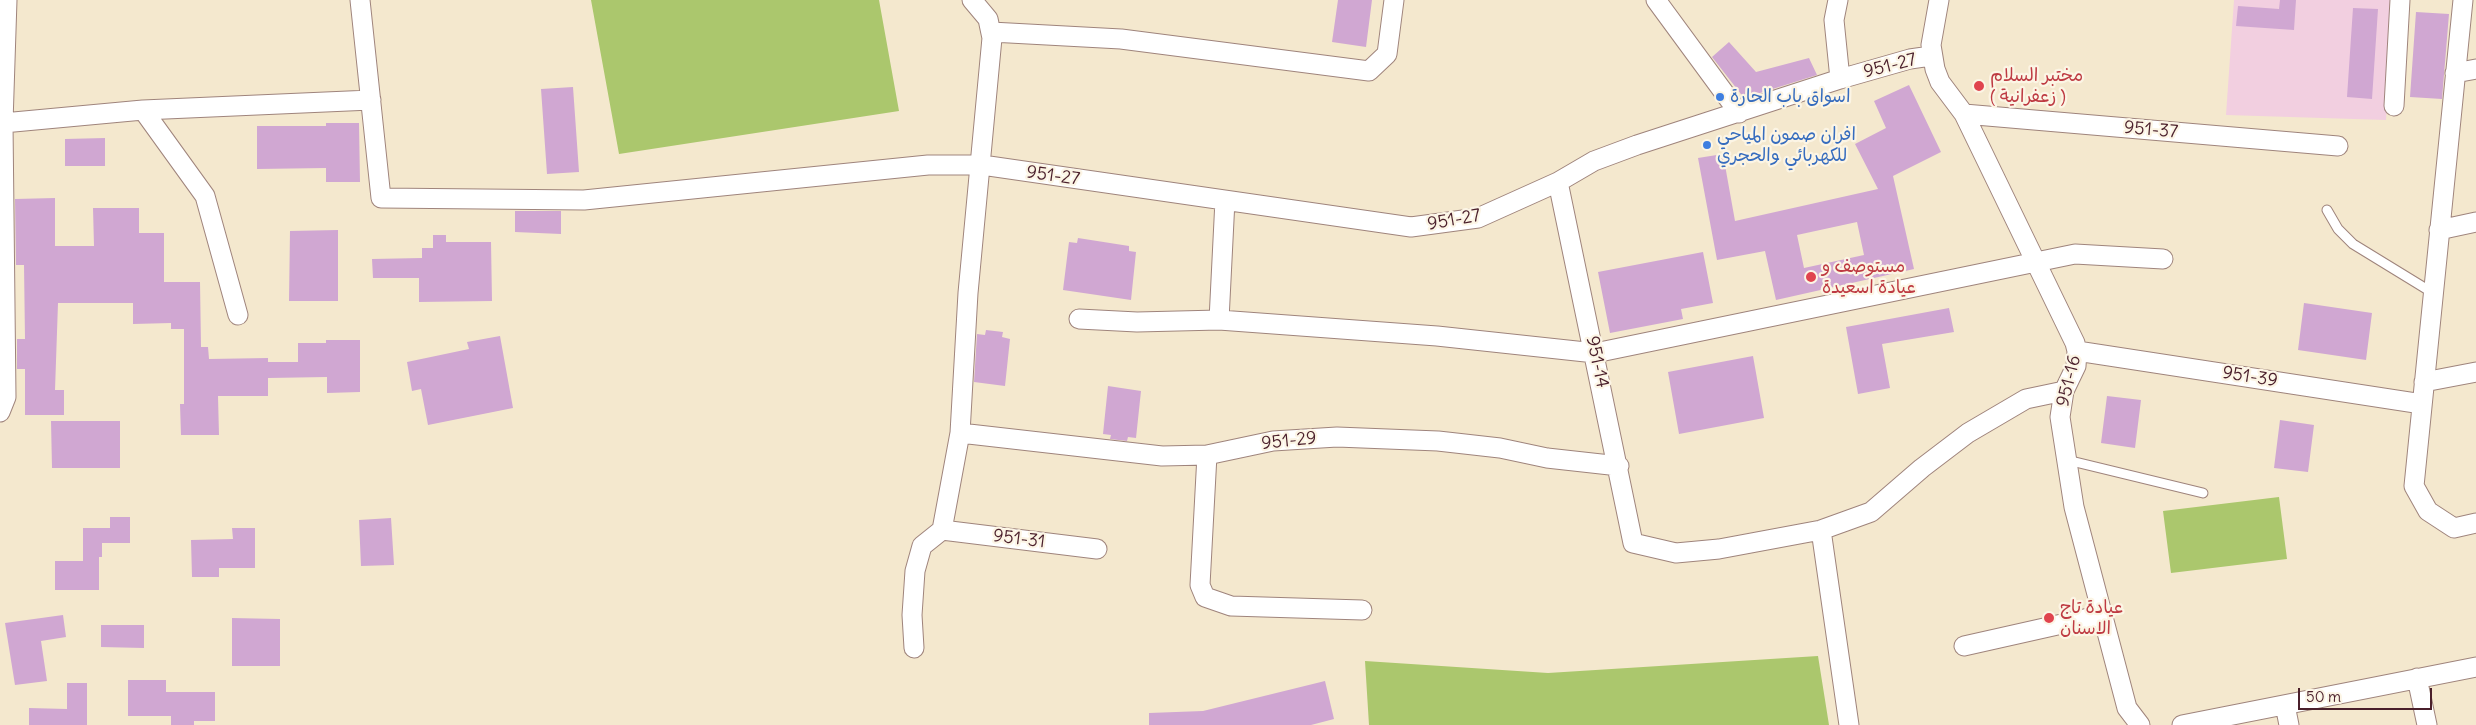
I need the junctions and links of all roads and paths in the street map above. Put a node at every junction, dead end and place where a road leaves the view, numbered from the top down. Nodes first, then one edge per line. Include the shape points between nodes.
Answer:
1 (6, 0) edge
2 (360, 0) edge
3 (972, 0) edge
4 (1394, 0) edge
5 (1656, 0) edge
6 (1838, 0) edge
7 (1940, 0) edge
8 (2400, 0) edge
9 (2463, 0) edge
10 (991, 32) junction
11 (1931, 56) junction
12 (2476, 69) edge
13 (2455, 73) junction
14 (1840, 79) junction
15 (371, 100) junction
16 (2394, 106) dead end
17 (142, 110) junction
18 (1739, 113) junction
19 (1964, 114) junction
20 (3, 123) junction
21 (2338, 146) dead end
22 (982, 165) junction
23 (1558, 182) junction
24 (1225, 200) junction
25 (2327, 210) dead end
26 (2476, 222) edge
27 (2439, 230) junction
28 (2163, 259) dead end
29 (2037, 262) junction
30 (2433, 293) junction
31 (238, 315) dead end
32 (1079, 319) dead end
33 (1219, 320) junction
34 (2078, 351) junction
35 (1595, 353) junction
36 (2476, 372) edge
37 (2424, 382) junction
38 (2064, 390) junction
39 (2422, 404) junction
40 (0, 412) edge
41 (960, 433) junction
42 (1207, 455) junction
43 (2067, 460) junction
44 (1619, 466) junction
45 (2203, 493) dead end
46 (2476, 523) edge
47 (942, 530) junction
48 (1821, 530) junction
49 (1097, 549) dead end
50 (1362, 610) dead end
51 (2102, 615) junction
52 (1964, 646) dead end
53 (914, 648) dead end
54 (2476, 667) edge
55 (2417, 678) junction
56 (2285, 705) junction
57 (1849, 725) edge
58 (2140, 725) edge
59 (2182, 725) edge
60 (2289, 725) edge
61 (2426, 725) edge

1 - 20 street
2 - 15 street
3 - 10 street via 988,19
4 - 10 street via 1387,54 1369,70 1121,39
5 - 18 street
6 - 14 street via 1834,20
7 - 11 street, 951-16
8 - 16 street
9 - 13 street
10 - 22 street
11 - 14 street, 951-27
11 - 19 street, 951-16 via 1940,82
12 - 13 street
13 - 27 street
14 - 18 street, 951-27
15 - 17 street
15 - 22 street, 951-27 via 381,198 584,200 928,165
17 - 20 street
17 - 31 street via 205,196
18 - 23 street, 951-27 via 1594,161
19 - 21 street, 951-37
19 - 29 street, 951-16
20 - 40 street via 6,397
22 - 24 street, 951-27
22 - 41 street via 968,293
23 - 24 street, 951-27 via 1478,218 1411,227
23 - 35 street, 951-14
24 - 33 street
25 - 30 lane via 2338,229 2353,244
26 - 27 street
27 - 30 street
28 - 29 street via 2075,254
29 - 34 street, 951-16
29 - 35 street
30 - 37 street
32 - 33 street via 1138,322
33 - 35 street via 1436,336
34 - 38 street, 951-16 via 2076,366
34 - 39 street, 951-39
35 - 44 street, 951-14
36 - 37 street
37 - 39 street
38 - 43 street, 951-16 via 2060,416
38 - 48 street via 2026,399 1968,433 1871,512
39 - 46 street via 2414,486 2428,511 2454,528
41 - 42 street, 951-29 via 1162,456
41 - 47 street
42 - 44 street, 951-29 via 1274,441 1337,437 1438,441
42 - 50 street via 1200,585 1206,597 1230,606
43 - 45 lane
43 - 51 street, 951-16 via 2074,507
44 - 48 street, 951-14 via 1633,543 1676,553 1719,549
47 - 49 street, 951-31
47 - 53 street via 922,546 915,571
48 - 57 street
51 - 52 street
51 - 58 street, 951-16 via 2127,708
54 - 55 street
55 - 56 street
55 - 61 street
56 - 59 street
56 - 60 street

